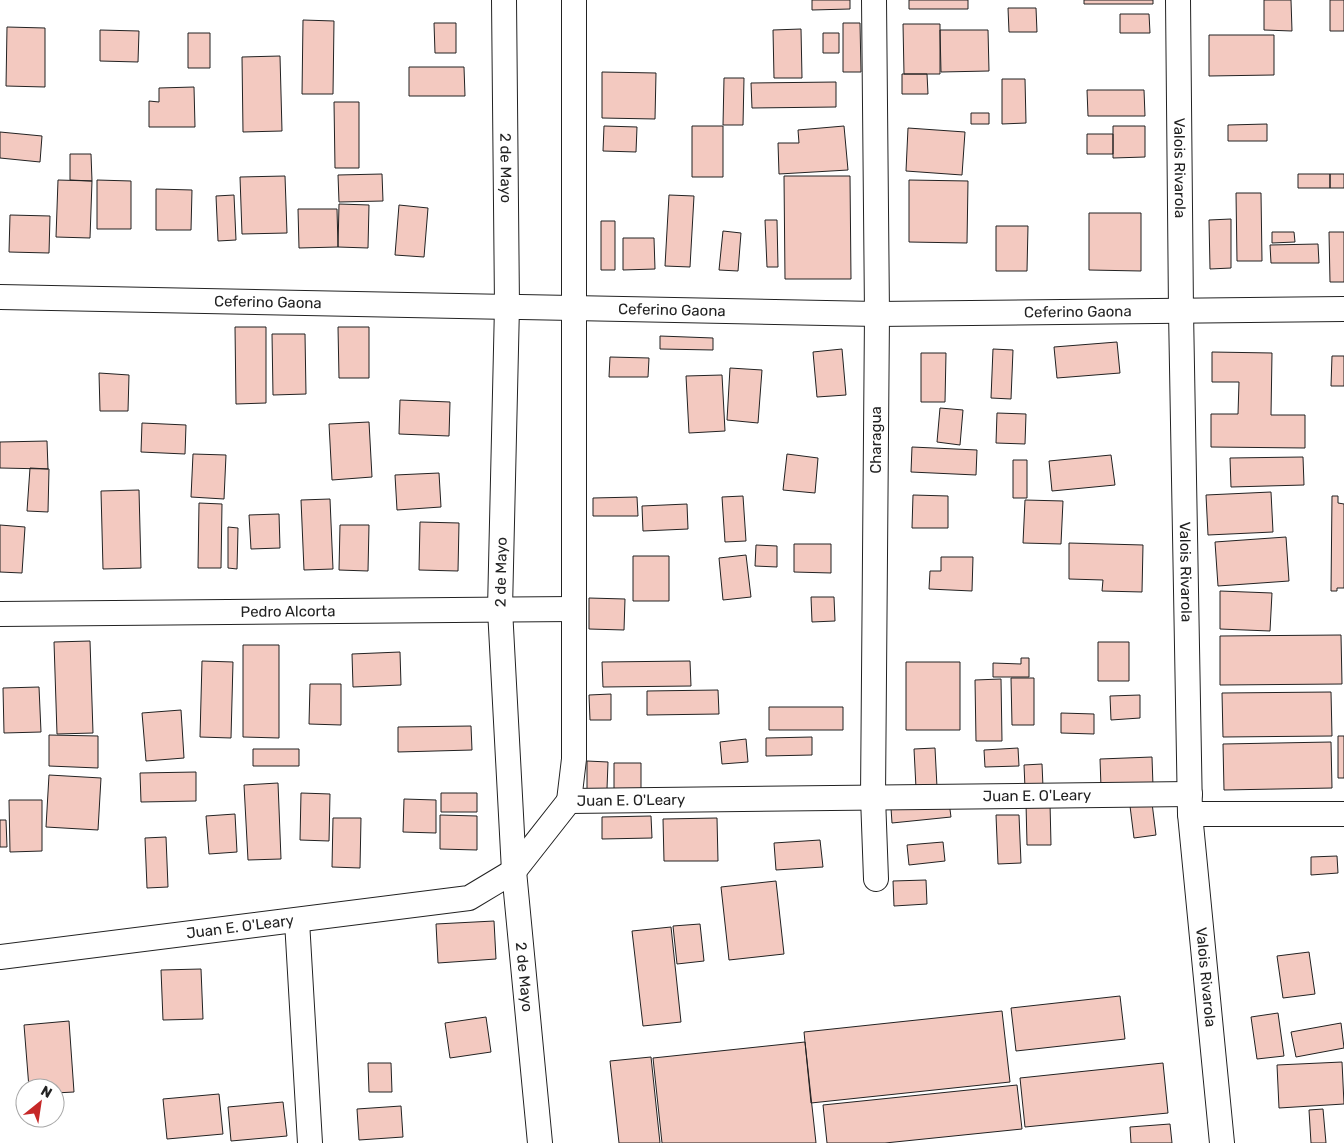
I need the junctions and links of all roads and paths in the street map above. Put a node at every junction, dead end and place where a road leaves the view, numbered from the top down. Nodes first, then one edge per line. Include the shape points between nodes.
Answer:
1 (504, 0) edge
2 (574, 0) edge
3 (874, 0) edge
4 (1178, 0) edge
5 (0, 297) edge
6 (507, 306) junction
7 (574, 307) junction
8 (1344, 309) edge
9 (1181, 311) junction
10 (877, 314) junction
11 (500, 609) junction
12 (574, 609) junction
13 (0, 614) edge
14 (873, 797) junction
15 (569, 801) junction
16 (1190, 804) junction
17 (1344, 814) edge
18 (514, 871) junction
19 (876, 880) dead end
20 (297, 921) junction
21 (0, 957) edge
22 (310, 1143) edge
23 (540, 1143) edge
24 (1222, 1143) edge

1 - 6 street, 2 de Mayo
2 - 7 street
3 - 10 street, Charagua
4 - 9 street, Valois Rivarola
5 - 6 street, Ceferino Gaona
6 - 7 street, Ceferino Gaona
6 - 11 street, 2 de Mayo
7 - 10 street, Ceferino Gaona
7 - 12 street
8 - 9 street, Ceferino Gaona
9 - 10 street, Ceferino Gaona
9 - 16 street, Valois Rivarola
10 - 14 street, Charagua
11 - 12 street, Pedro Alcorta
11 - 13 street, Pedro Alcorta
11 - 18 street, 2 de Mayo
12 - 15 street via 574,759
14 - 15 street, Juan E. O'Leary
14 - 16 street, Juan E. O'Leary
14 - 19 street, Charagua
15 - 18 street, Juan E. O'Leary
16 - 17 street, Juan E. O'Leary
16 - 24 street, Valois Rivarola
18 - 20 street, Juan E. O'Leary via 468,898
18 - 23 street, 2 de Mayo
20 - 21 street, Juan E. O'Leary
20 - 22 street

